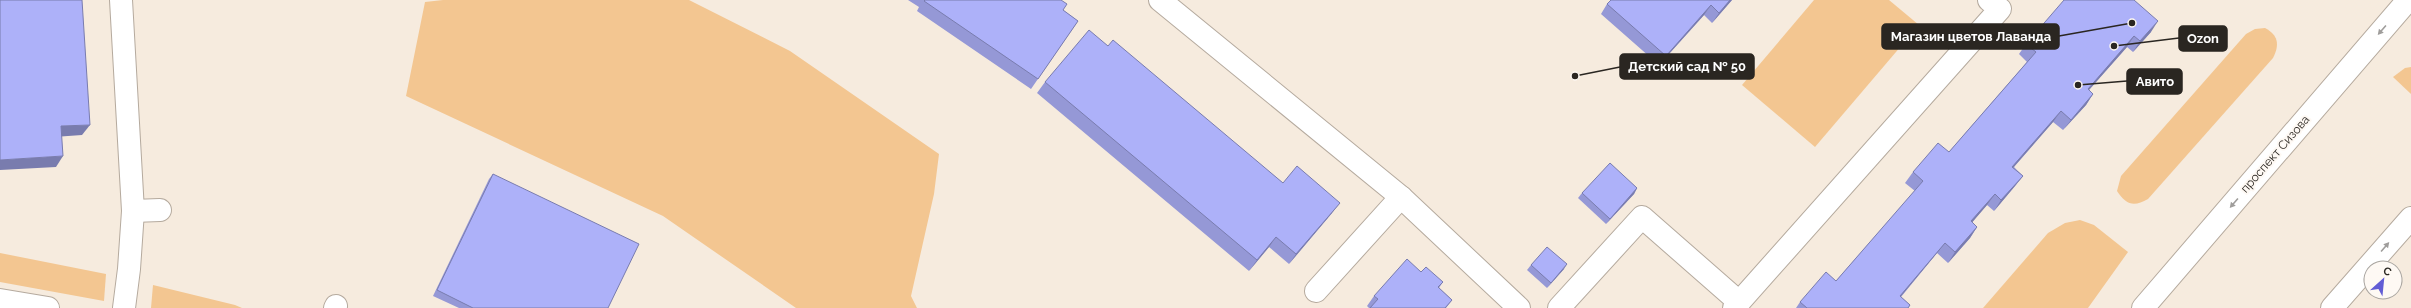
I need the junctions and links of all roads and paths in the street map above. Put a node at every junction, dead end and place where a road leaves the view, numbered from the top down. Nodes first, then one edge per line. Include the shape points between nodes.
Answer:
1 (120, 0) edge
2 (1160, 0) edge
3 (1989, 0) edge
4 (2408, 0) edge
5 (1401, 197) junction
6 (160, 210) dead end
7 (133, 211) junction
8 (2411, 218) edge
9 (1316, 292) dead end
10 (0, 300) edge
11 (1737, 305) edge
12 (48, 308) edge
13 (124, 308) edge
14 (1519, 308) edge
15 (1559, 308) edge
16 (2143, 308) edge
17 (2332, 308) edge

1 - 7 street
2 - 5 street
3 - 11 street via 2000,9
4 -> 16 street, проспект Сизова
5 - 9 street
5 - 14 street
6 - 7 street
7 - 13 street
17 -> 8 street
10 - 12 street
11 - 15 street via 1642,216

